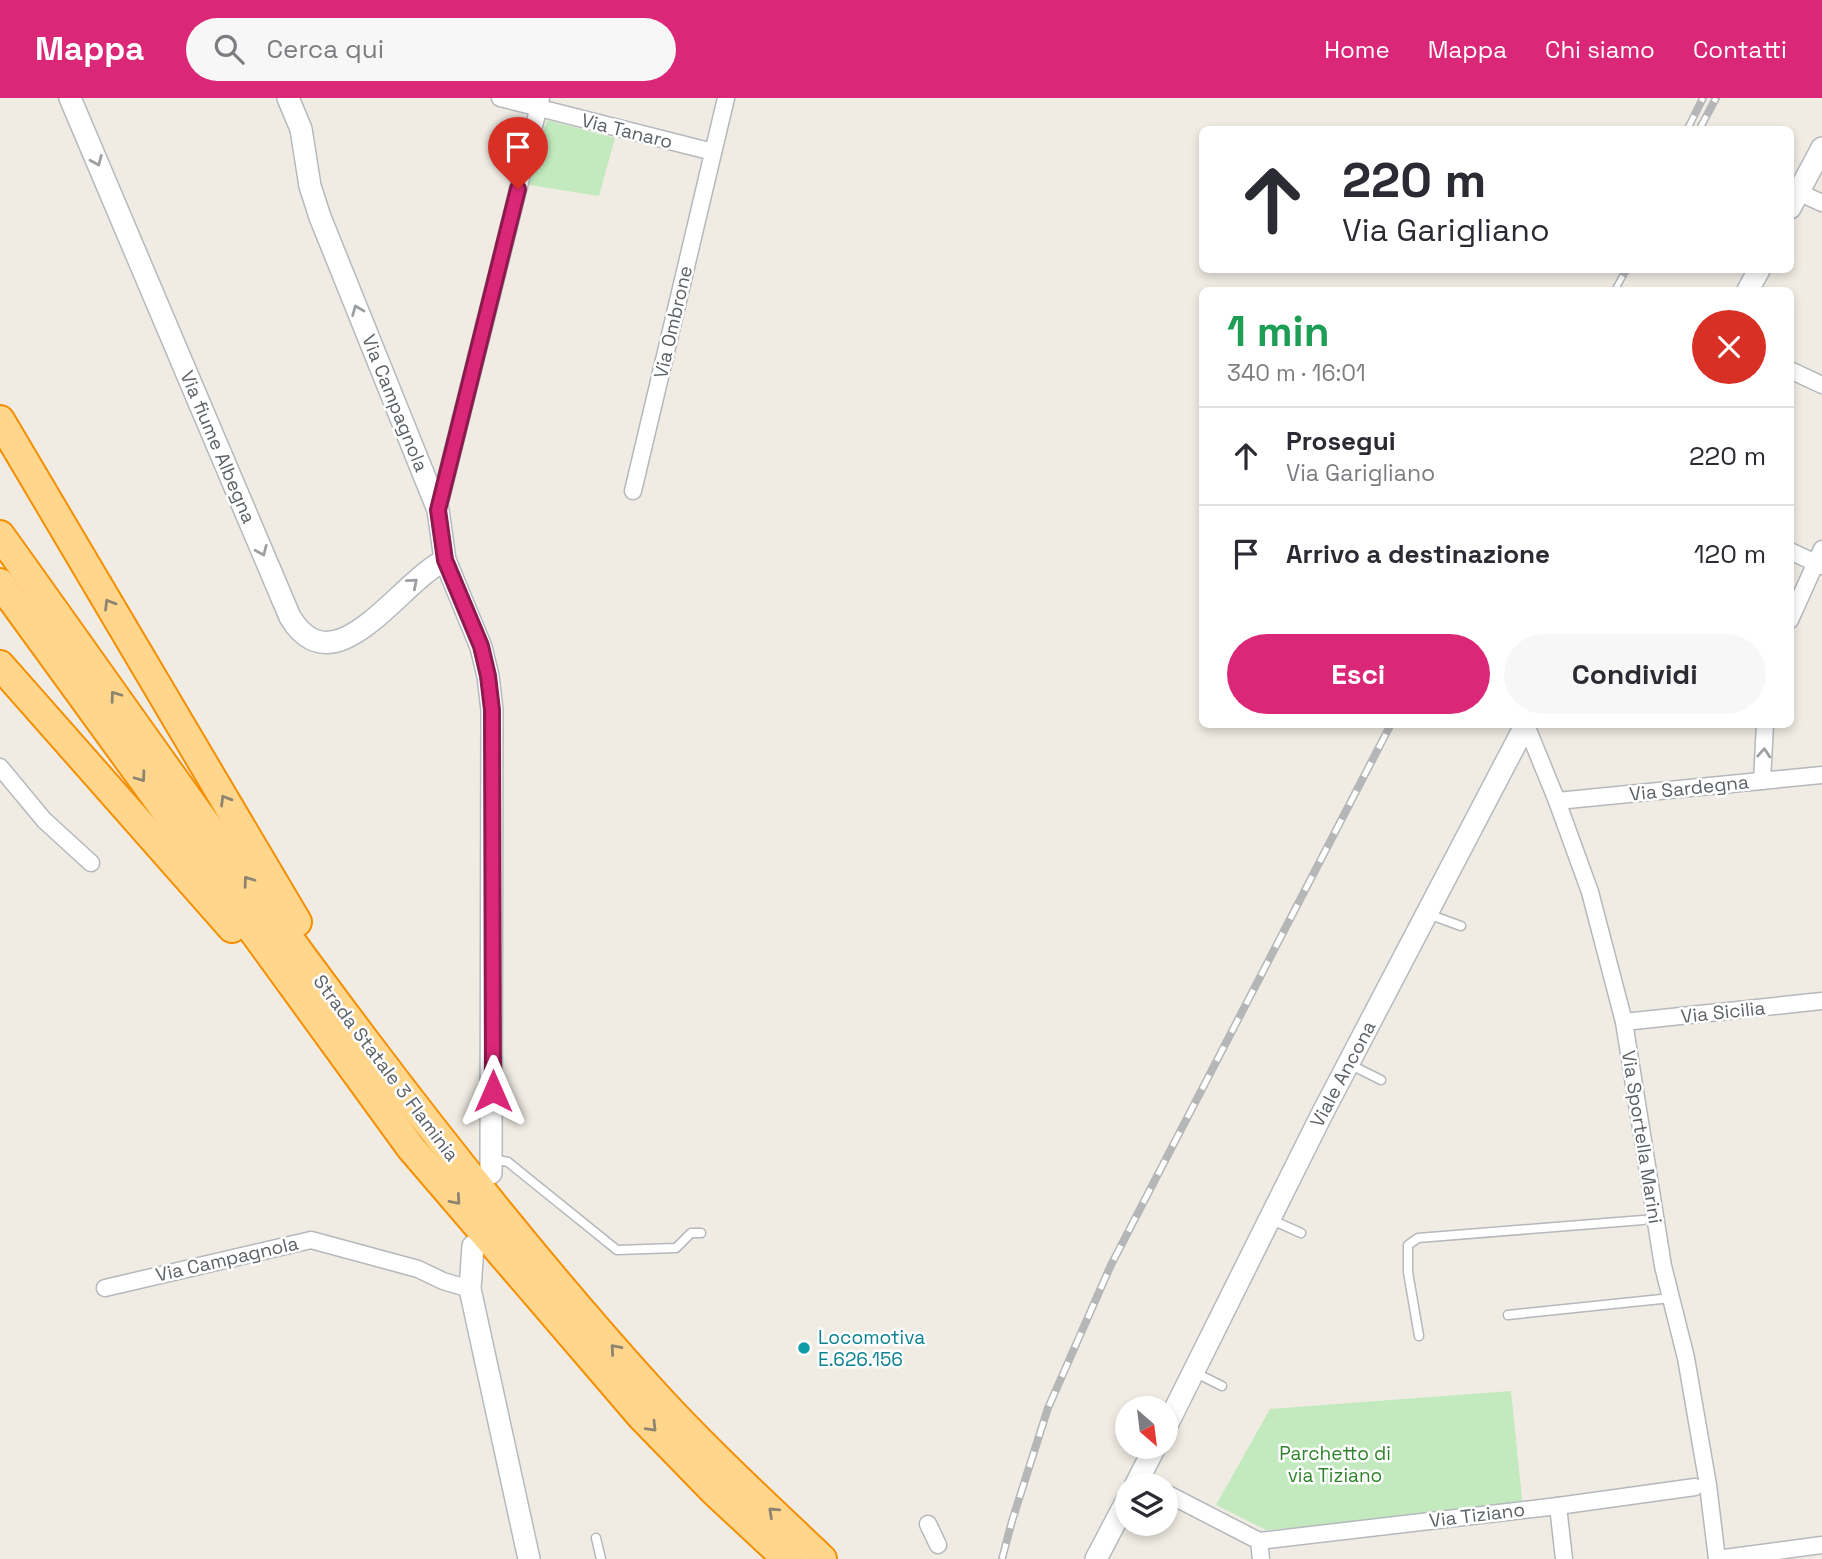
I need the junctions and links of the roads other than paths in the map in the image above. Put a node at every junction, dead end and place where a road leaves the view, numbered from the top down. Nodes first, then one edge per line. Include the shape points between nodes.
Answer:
1 (70, 98) edge
2 (288, 98) edge
3 (500, 98) edge
4 (726, 98) edge
5 (539, 103) edge
6 (1822, 148) edge
7 (713, 152) junction
8 (1794, 200) edge
9 (1822, 203) edge
10 (1794, 372) edge
11 (1822, 385) edge
12 (0, 420) edge
13 (633, 491) dead end
14 (438, 510) junction
15 (0, 535) edge
16 (1794, 552) edge
17 (1820, 559) edge
18 (445, 560) junction
19 (0, 583) edge
20 (1794, 613) edge
21 (0, 665) edge
22 (1524, 728) edge
23 (1527, 728) edge
24 (1765, 728) edge
25 (0, 768) edge
26 (1822, 775) edge
27 (1762, 780) junction
28 (1557, 802) junction
29 (91, 863) dead end
30 (1428, 914) junction
31 (1461, 926) dead end
32 (1822, 1001) edge
33 (1624, 1022) junction
34 (1349, 1064) junction
35 (1381, 1080) dead end
36 (415, 1107) junction
37 (411, 1148) junction
38 (491, 1166) joint
39 (1270, 1219) junction
40 (1643, 1220) dead end
41 (701, 1233) dead end
42 (1301, 1233) dead end
43 (473, 1246) dead end
44 (105, 1288) dead end
45 (470, 1289) junction
46 (1671, 1298) junction
47 (1508, 1315) dead end
48 (1419, 1336) dead end
49 (1193, 1371) junction
50 (1222, 1386) dead end
51 (1178, 1402) edge
52 (1695, 1486) dead end
53 (1178, 1499) edge
54 (1558, 1506) junction
55 (1115, 1523) edge
56 (928, 1524) dead end
57 (596, 1538) dead end
58 (1259, 1541) junction
59 (938, 1545) dead end
60 (1822, 1545) edge
61 (529, 1559) edge
62 (601, 1559) edge
63 (787, 1559) edge
64 (822, 1559) edge
65 (1096, 1559) edge
66 (1261, 1559) edge
67 (1564, 1559) edge
68 (1717, 1559) edge

1 -> 18 street, Via fiume Albegna via 298,630 308,639 335,643 363,626 431,566
14 -> 2 street, Via Campagnola via 320,217 301,129
3 - 5 street, Via Tanaro
4 - 7 street, Via Ombrone
5 - 7 street, Via Tanaro
5 - 14 street
6 - 8 street
7 - 13 street, Via Ombrone
8 - 9 street
10 - 11 street
36 -> 12 highway via 380,1043 318,957
14 - 18 street, Via Campagnola
36 -> 15 highway, Strada Statale 3 Flaminia via 327,992
16 - 17 street
17 - 20 street
18 - 38 street, Via Campagnola via 481,646 492,710
19 -> 37 highway, Strada Statale 3 Flaminia
21 - 37 highway via 235,932 341,1074
22 - 30 street, Viale Ancona
23 - 28 street, Via Sportella Marini
27 -> 24 street
25 - 29 street via 44,820
26 - 27 street, Via Sardegna
27 - 28 street, Via Sardegna
28 - 33 street, Via Sportella Marini via 1590,892
30 - 31 lane
30 - 34 street, Viale Ancona
32 - 33 street, Via Sicilia
33 - 46 street, Via Sportella Marini
34 - 35 lane
34 - 39 street, Viale Ancona
64 -> 36 highway, Strada Statale 3 Flaminia via 650,1389
37 -> 63 highway, Strada Statale 3 Flaminia via 641,1416
38 - 41 lane via 508,1162 617,1250 676,1248 691,1233
39 - 42 lane
39 - 49 street, Viale Ancona
40 - 48 lane via 1418,1238 1408,1245 1408,1272
43 - 45 street
44 - 45 street, Via Campagnola via 311,1240 418,1269
45 - 61 street
46 - 47 lane
46 - 68 street, Via Sportella Marini via 1686,1358
49 - 50 lane
49 - 51 street, Viale Ancona
52 - 54 street, Via Tiziano
53 - 58 street
54 - 58 street, Via Tiziano
54 - 67 street
55 - 65 street
56 - 59 street
57 - 62 lane
58 - 66 street
60 - 68 street

